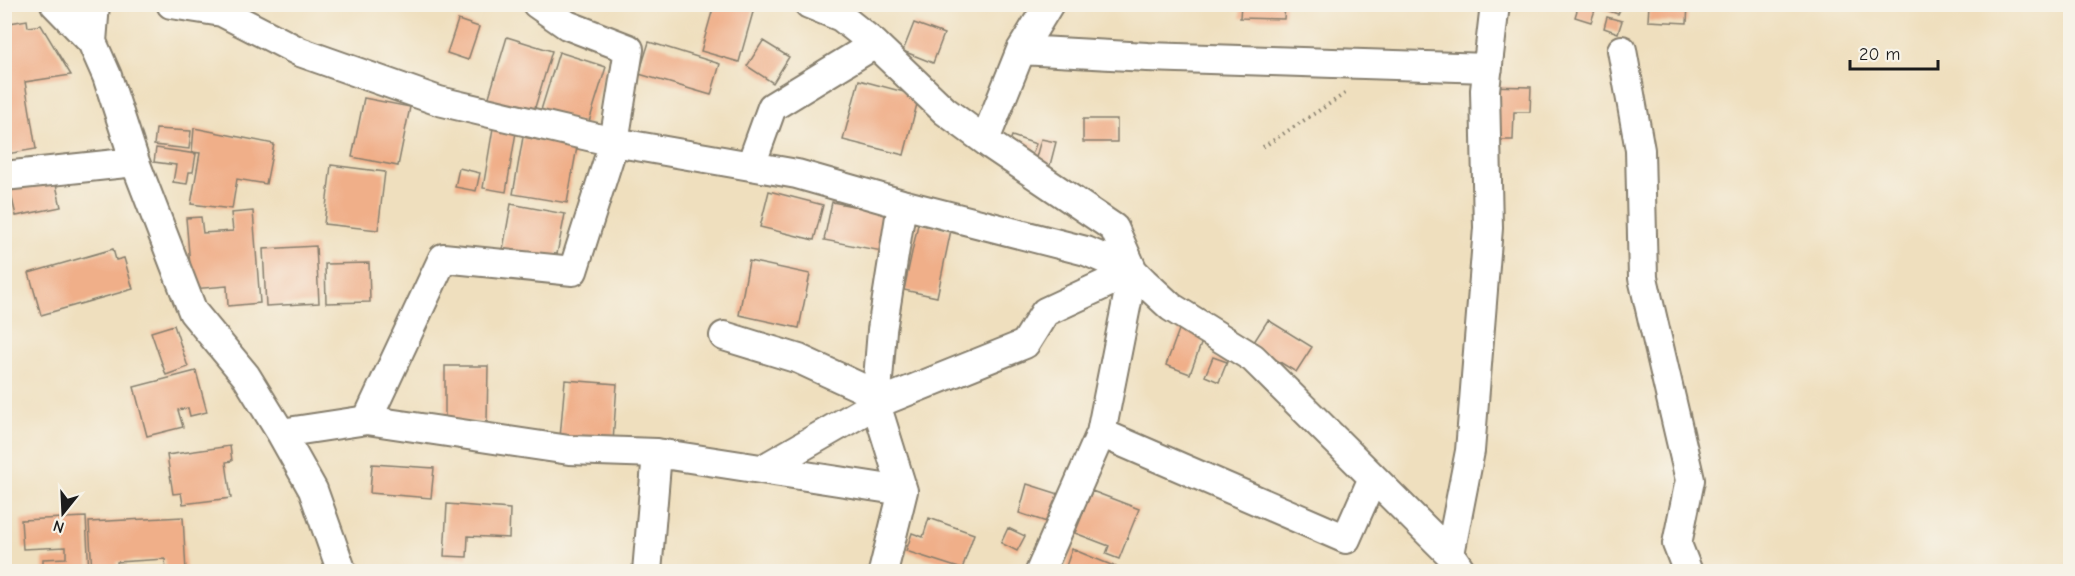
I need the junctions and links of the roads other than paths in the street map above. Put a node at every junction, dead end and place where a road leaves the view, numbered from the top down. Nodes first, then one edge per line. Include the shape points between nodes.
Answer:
1 (55, 4) edge
2 (95, 4) edge
3 (171, 4) edge
4 (537, 4) edge
5 (809, 4) edge
6 (1049, 4) edge
7 (1494, 4) edge
8 (234, 7) edge
9 (92, 42) junction
10 (875, 44) junction
11 (1021, 50) junction
12 (1622, 50) dead end
13 (1488, 68) junction
14 (985, 140) junction
15 (614, 142) junction
16 (135, 162) junction
17 (751, 165) junction
18 (4, 176) edge
19 (902, 204) junction
20 (1133, 271) junction
21 (724, 336) dead end
22 (876, 400) junction
23 (367, 420) junction
24 (281, 433) junction
25 (1101, 433) junction
26 (657, 453) junction
27 (763, 469) junction
28 (1373, 478) junction
29 (903, 491) junction
30 (1456, 563) edge
31 (342, 572) edge
32 (647, 572) edge
33 (883, 572) edge
34 (1040, 572) edge
35 (1688, 572) edge

1 - 9 street
2 - 9 street
3 - 8 street
4 - 15 street via 567,25 628,49
5 - 10 street via 841,17
6 - 11 street
7 - 13 street
8 - 15 street via 300,52 439,101
9 - 16 street
10 - 14 street via 945,111
10 - 17 street via 772,107
11 - 13 street
11 - 14 street
12 - 35 street via 1640,150 1643,278 1690,480 1677,544
13 - 30 street via 1488,228 1470,451
14 - 20 street via 1114,228
15 - 17 street
15 - 23 street via 573,271 443,258
16 - 18 street
16 - 24 street via 193,312 246,376
17 - 19 street
19 - 20 street via 1086,251
19 - 22 street via 882,330
20 - 22 street via 1045,312 1025,344
20 - 25 street
20 - 28 street via 1171,307 1253,358
21 - 22 street via 800,359
22 - 27 street
22 - 29 street
23 - 24 street
23 - 26 street via 569,450
24 - 31 street via 313,490
25 - 28 street via 1346,538
25 - 34 street
26 - 27 street
26 - 32 street
27 - 29 street
28 - 30 street
29 - 33 street

